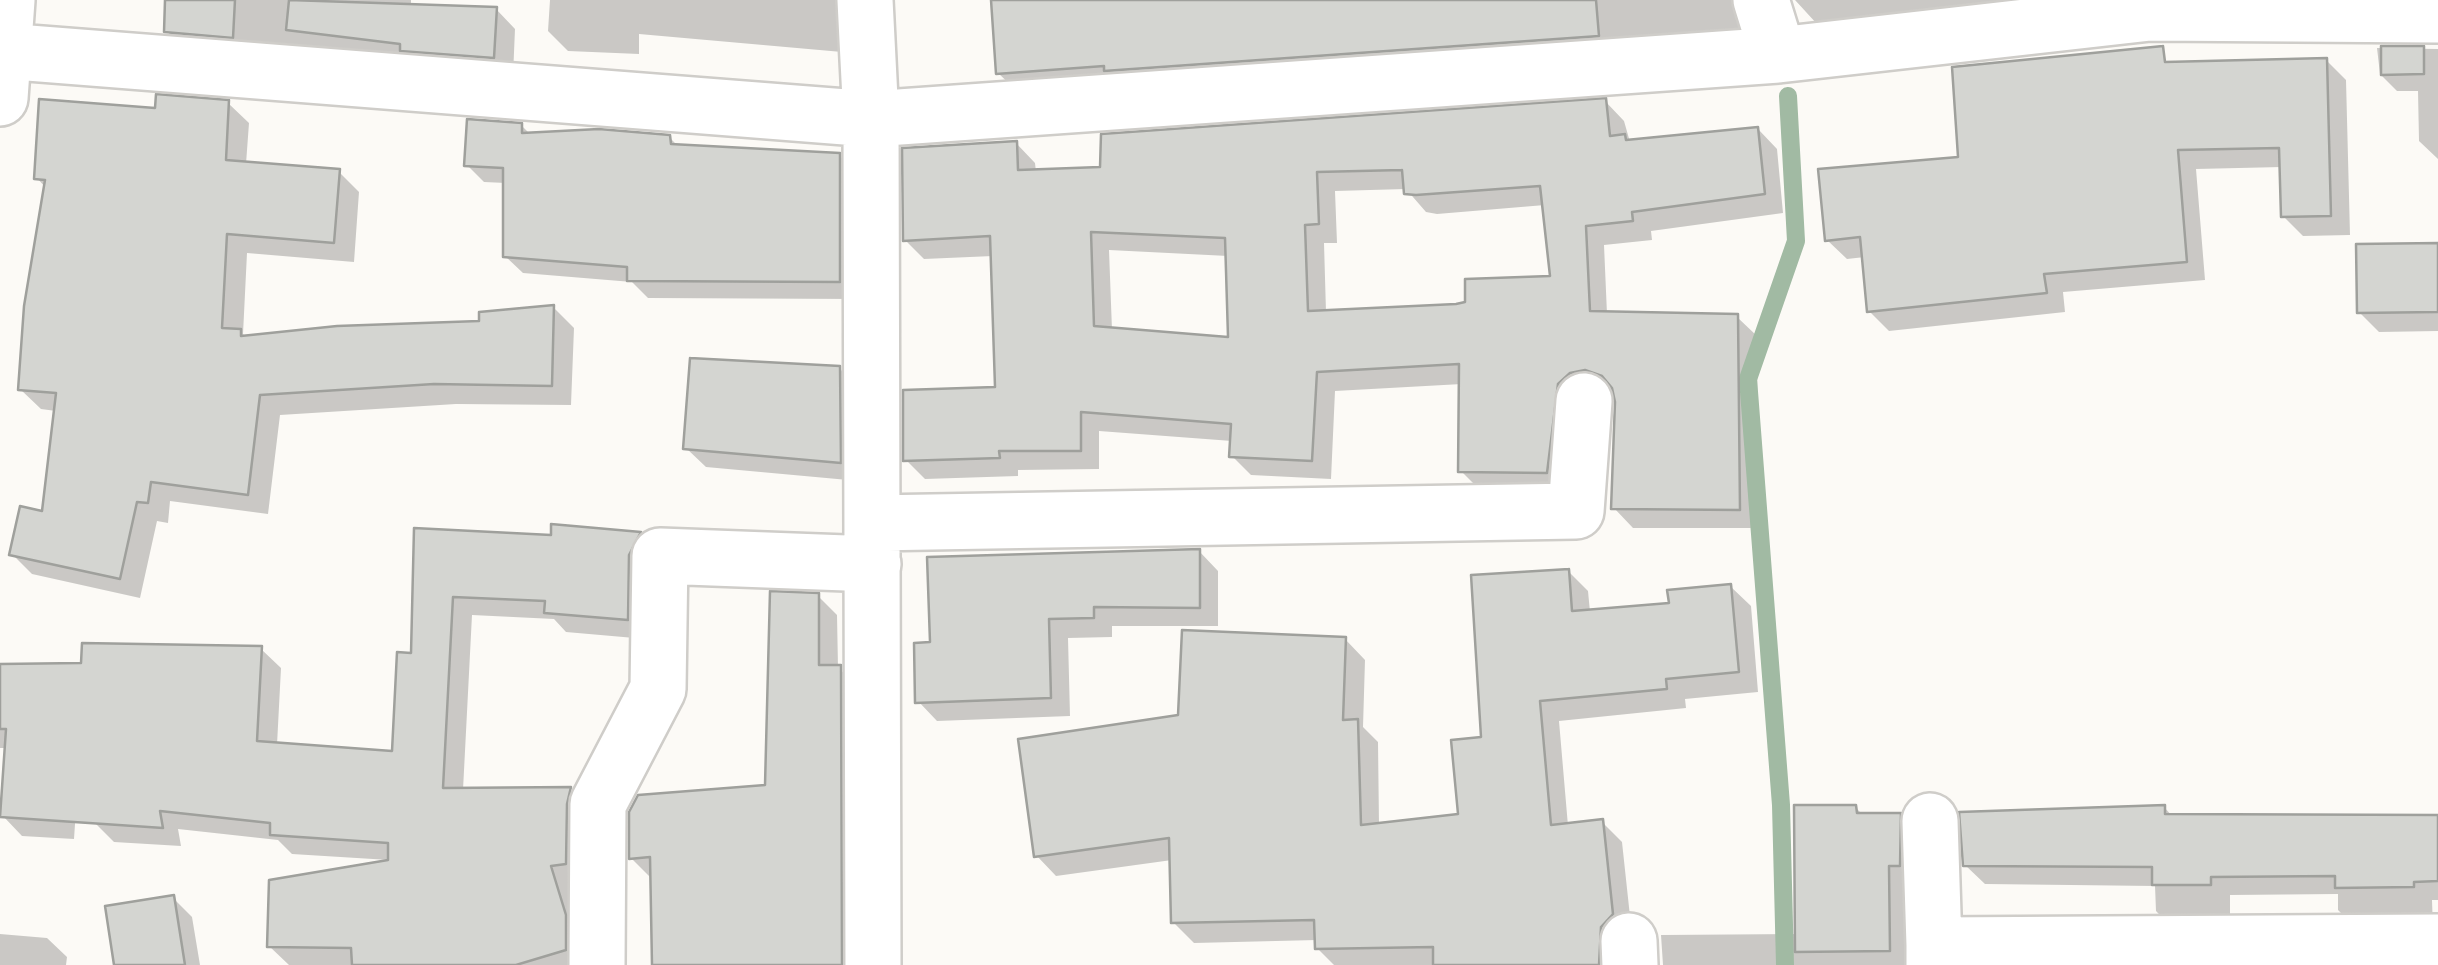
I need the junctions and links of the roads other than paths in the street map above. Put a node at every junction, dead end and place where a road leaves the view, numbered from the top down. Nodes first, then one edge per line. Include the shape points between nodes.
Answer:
1 (865, 0) edge
2 (1761, 0) edge
3 (2150, 7) edge
4 (1996, 14) edge
5 (2438, 15) edge
6 (4, 50) edge
7 (1778, 55) junction
8 (871, 119) junction
9 (1584, 401) dead end
10 (873, 543) junction
11 (1930, 821) dead end
12 (2438, 942) edge
13 (1934, 955) edge
14 (597, 965) edge
15 (873, 965) edge

1 - 8 street
2 - 7 street
3 - 4 street
3 - 5 street
4 - 7 street
6 - 8 street
7 - 8 street
8 - 10 street
9 - 10 street via 1576,511
10 - 14 street via 660,556 658,689 598,804
10 - 15 street
11 - 13 street
12 - 13 street

